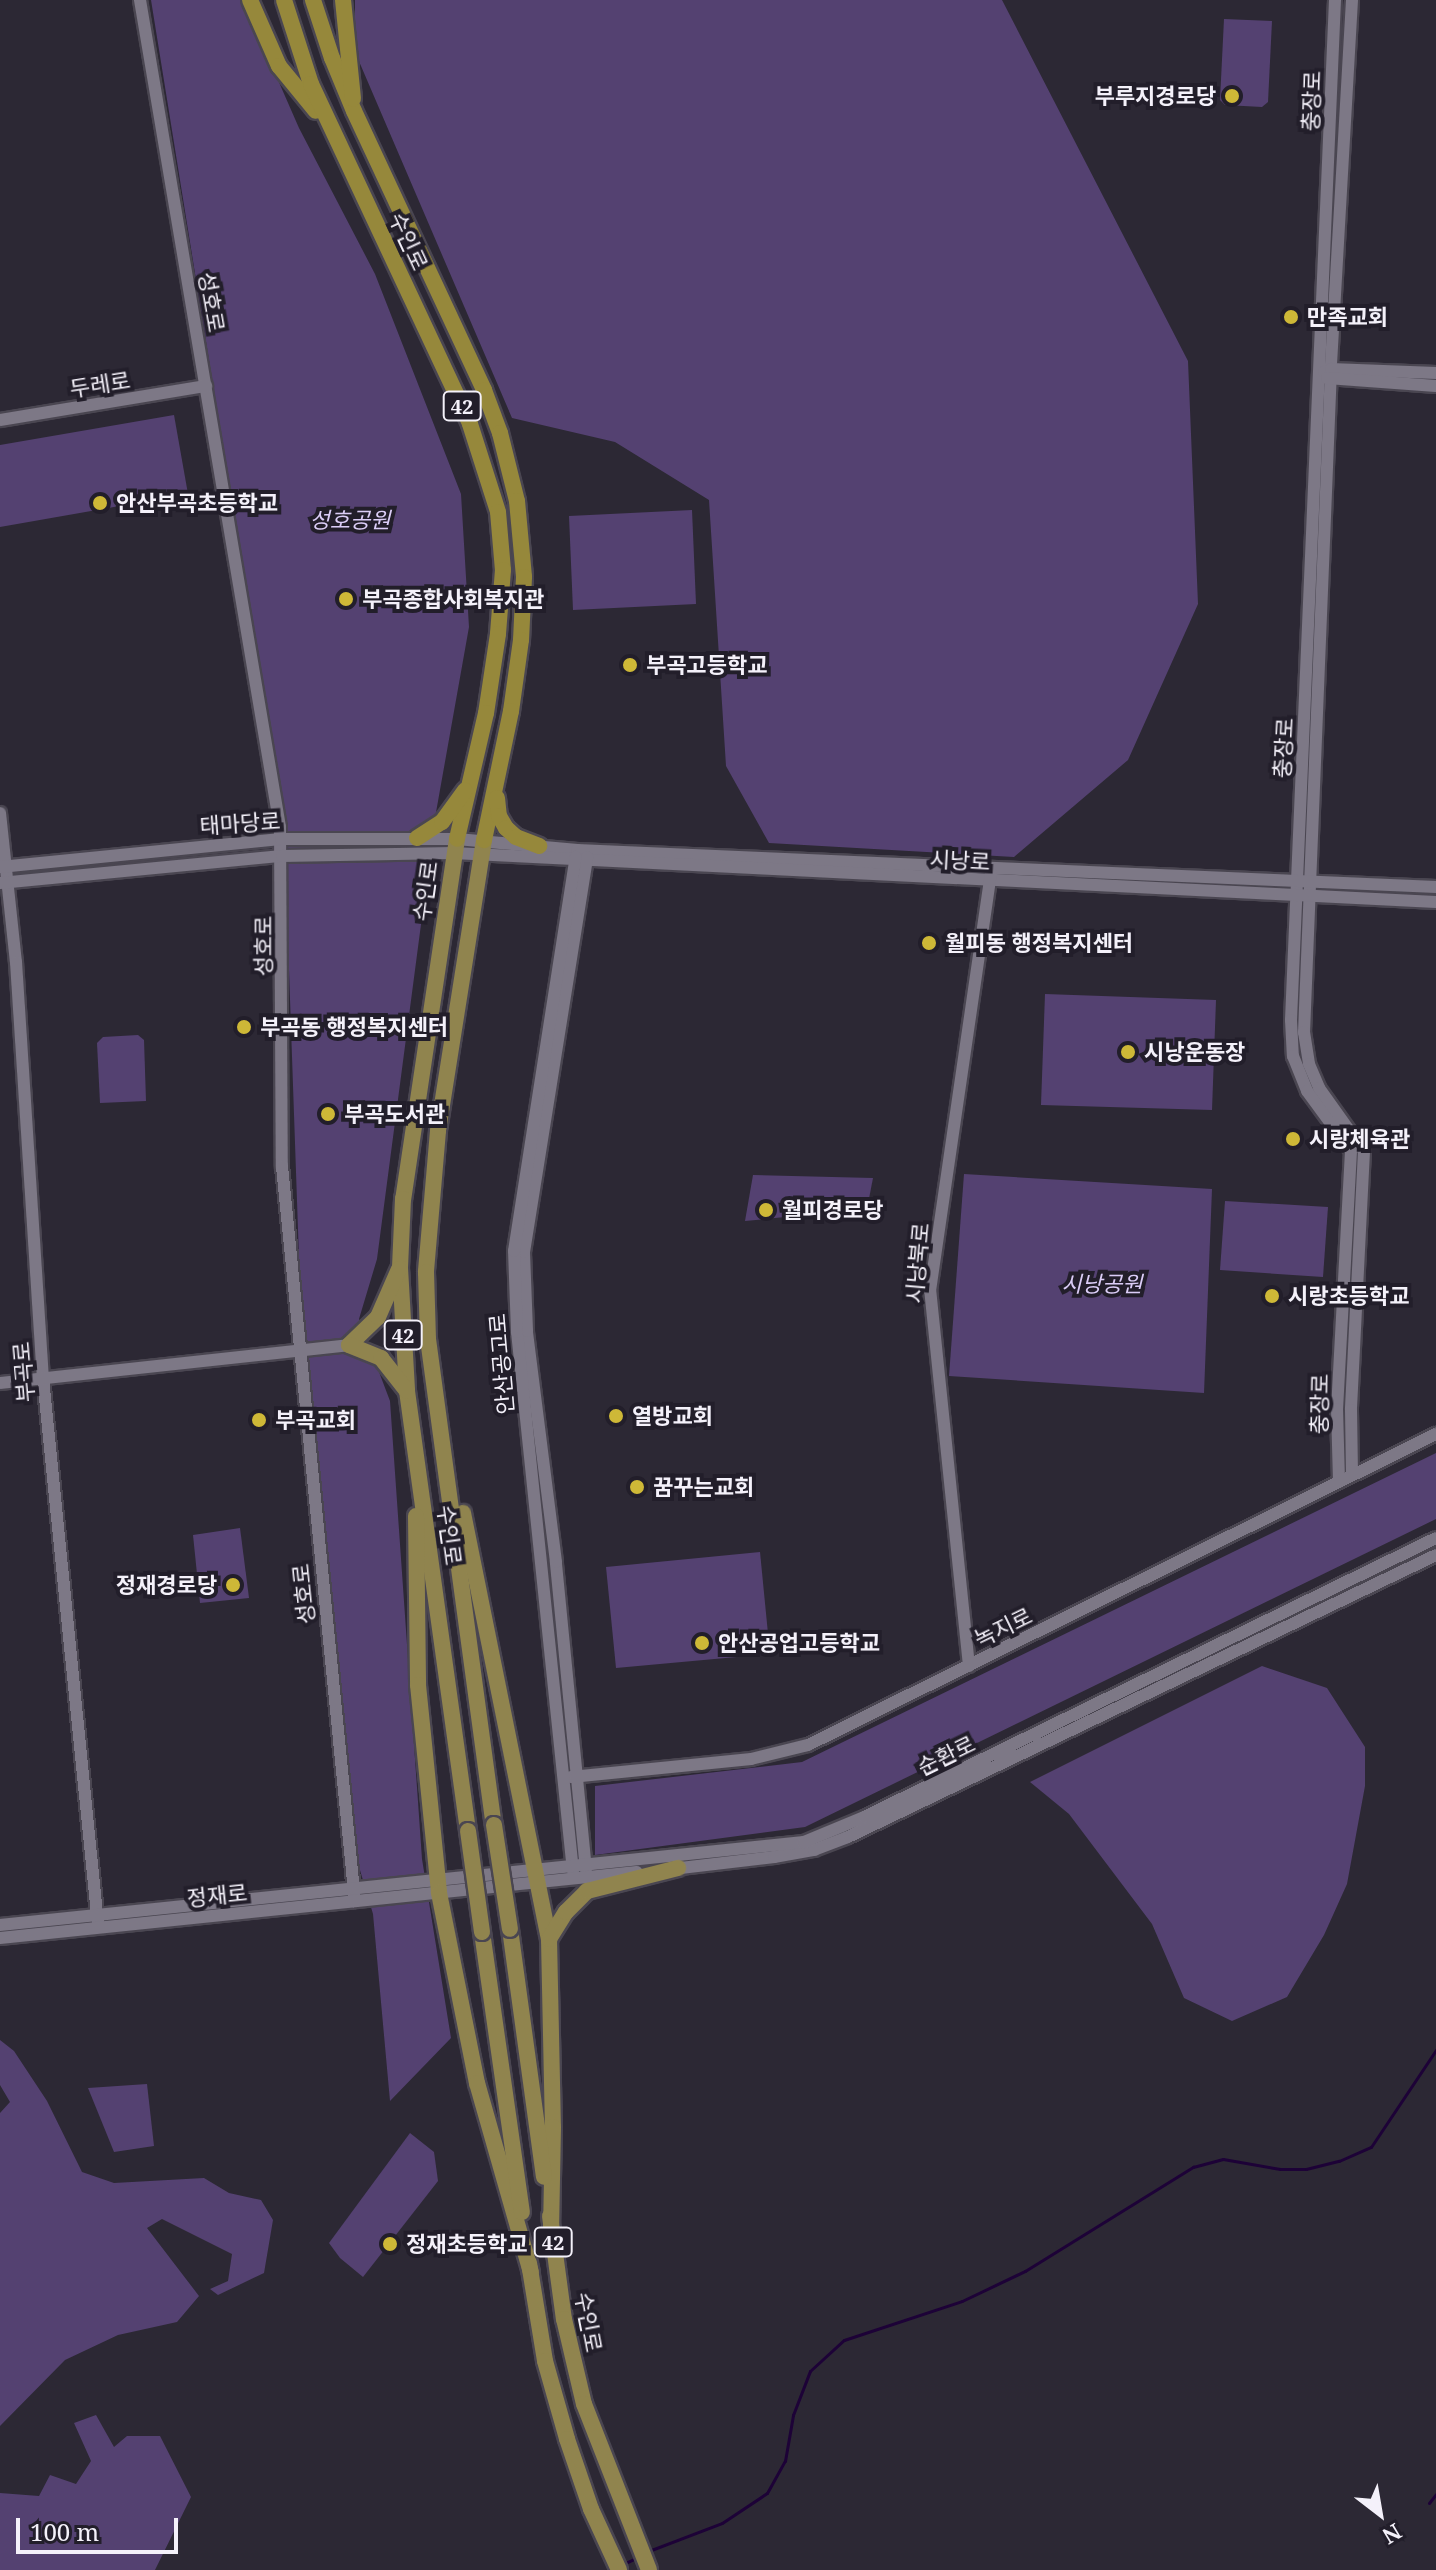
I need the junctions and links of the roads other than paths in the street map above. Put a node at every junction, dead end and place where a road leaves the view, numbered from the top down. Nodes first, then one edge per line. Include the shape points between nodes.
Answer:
1 (140, 0) edge
2 (250, 0) edge
3 (284, 0) edge
4 (313, 0) edge
5 (343, 0) edge
6 (1335, 0) edge
7 (1352, 0) edge
8 (354, 111) junction
9 (332, 130) junction
10 (1436, 373) edge
11 (1328, 374) junction
12 (206, 386) junction
13 (1436, 386) edge
14 (0, 420) edge
15 (471, 783) junction
16 (496, 783) junction
17 (0, 813) edge
18 (417, 838) junction
19 (281, 839) junction
20 (455, 846) junction
21 (539, 846) junction
22 (483, 847) junction
23 (282, 856) junction
24 (581, 856) junction
25 (3, 866) edge
26 (992, 866) junction
27 (990, 881) junction
28 (5, 882) edge
29 (1436, 887) edge
30 (1296, 888) junction
31 (1312, 889) junction
32 (1436, 902) edge
33 (400, 1268) junction
34 (349, 1345) junction
35 (298, 1352) junction
36 (43, 1378) junction
37 (0, 1383) edge
38 (407, 1391) junction
39 (440, 1405) junction
40 (1436, 1434) edge
41 (416, 1446) junction
42 (1352, 1475) junction
43 (1339, 1482) junction
44 (1436, 1538) edge
45 (1436, 1555) edge
46 (969, 1666) junction
47 (570, 1777) junction
48 (678, 1868) junction
49 (579, 1871) junction
50 (537, 1875) junction
51 (438, 1886) junction
52 (355, 1895) junction
53 (98, 1922) junction
54 (0, 1925) edge
55 (0, 1938) edge
56 (549, 1939) junction
57 (551, 2227) junction
58 (531, 2272) junction
59 (616, 2564) edge
60 (649, 2570) edge

1 - 12 street, 성호로
2 - 9 highway via 279,66
3 - 9 highway, 수인로 / 42 via 293,38
4 - 8 highway, 수인로 / 42
5 - 8 highway
6 - 11 street, 충장로
7 - 11 street, 충장로
8 - 16 highway, 수인로 / 42 via 484,390 517,501 524,577 521,640
9 - 15 highway, 수인로 / 42 via 470,424 498,512 503,570 498,634
10 - 11 street
11 - 13 street
11 - 30 street, 충장로
11 - 31 street, 충장로
12 - 14 street, 두레로
12 - 19 street, 성호로
15 - 18 highway via 442,822
15 - 20 highway, 수인로 / 42
16 - 21 highway via 502,823 516,837
16 - 22 highway, 수인로 / 42
17 - 25 street, 부곡로
18 - 19 street, 태마당로
18 - 20 street, 태마당로
19 - 23 street, 성호로
19 - 25 street, 태마당로
20 - 22 street, 태마당로
20 - 23 street, 태마당로
20 - 33 main road, 수인로 / 42 via 403,1199
21 - 22 street, 시낭로
21 - 24 street, 시낭로
22 - 24 street, 시낭로
22 - 39 main road, 수인로 / 42 via 430,1190 428,1339
23 - 28 street, 태마당로
23 - 35 street, 성호로 via 282,1166
24 - 26 street, 시낭로
24 - 27 street, 시낭로
24 - 47 street, 안산공고로 via 524,1252
25 - 28 street, 부곡로
26 - 27 street, 시낭북로
26 - 30 street, 시낭로
27 - 30 street, 시낭로
27 - 46 street, 시낭북로 via 930,1291
28 - 36 street, 부곡로
29 - 31 street, 시낭로
30 - 31 street, 시낭로
30 - 43 street, 충장로 via 1293,1056 1307,1091 1351,1151 1337,1409
31 - 32 street, 시낭로
31 - 42 street, 충장로 via 1304,1032 1309,1064 1319,1088 1364,1151
33 - 34 main road via 378,1317
33 - 38 main road, 수인로 / 42
34 - 35 street
34 - 38 main road via 381,1358
35 - 36 street
35 - 52 street, 성호로
36 - 37 street
36 - 53 street, 부곡로
38 - 41 main road, 수인로 / 42
39 - 50 main road
39 - 57 main road, 수인로 / 42, bridge
40 - 42 street, 녹지로
41 - 51 main road via 418,1685
41 - 58 main road, 수인로 / 42, bridge
42 - 43 street, 녹지로
43 - 46 street, 녹지로
44 - 49 street, 순환로 via 832,1832 804,1842
45 - 48 street, 순환로 via 848,1837 787,1855
46 - 47 street, 녹지로 via 782,1754
47 - 49 street, 안산공고로
48 - 49 street, 순환로
48 - 56 main road via 587,1891
49 - 50 street, 순환로
50 - 51 street, 순환로
50 - 56 main road
51 - 52 street, 정재로
51 - 58 main road via 477,2083
52 - 53 street, 정재로
53 - 54 street, 정재로
53 - 55 street, 정재로
56 - 57 main road
57 - 60 main road, 수인로 / 42 via 564,2319 584,2404
58 - 59 main road, 42 via 545,2361 567,2439

